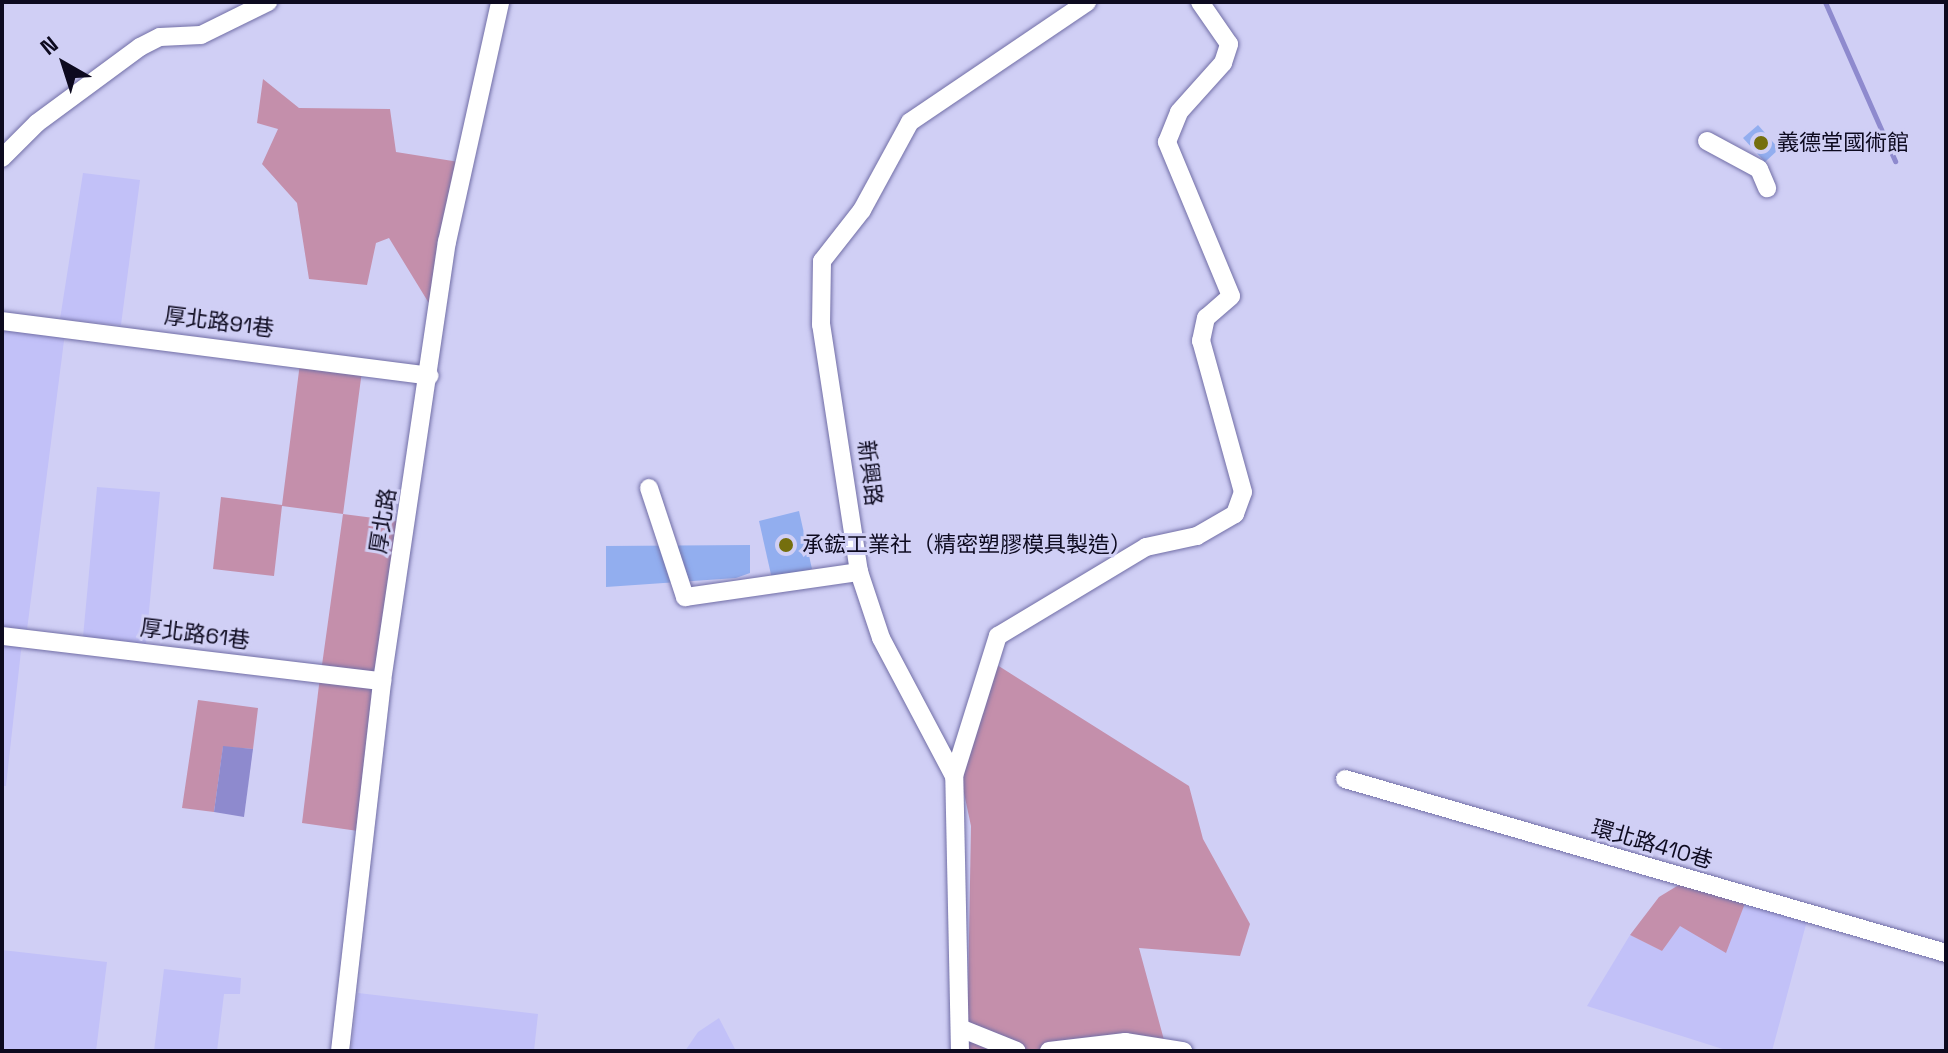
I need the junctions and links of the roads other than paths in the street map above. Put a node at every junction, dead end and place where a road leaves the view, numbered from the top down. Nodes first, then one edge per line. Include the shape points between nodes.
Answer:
1 (268, 2) edge
2 (500, 2) edge
3 (1087, 2) edge
4 (1200, 2) edge
5 (1707, 141) dead end
6 (2, 158) edge
7 (1767, 188) dead end
8 (2, 321) edge
9 (429, 376) junction
10 (649, 488) dead end
11 (859, 572) junction
12 (2, 636) edge
13 (382, 681) junction
14 (954, 776) junction
15 (1345, 779) dead end
16 (1946, 953) edge
17 (960, 1028) junction
18 (340, 1051) edge
19 (960, 1051) edge
20 (1017, 1051) edge
21 (1049, 1051) edge
22 (1183, 1051) edge

1 - 6 street via 201,35 160,37 140,47 37,123
2 - 9 street, 厚北路 via 447,242
3 - 11 street, 新興路 via 910,122 862,210 822,261 821,325
4 - 14 street via 1229,44 1223,63 1179,112 1167,142 1231,296 1206,318 1201,341 1243,492 1235,514 1223,522 1197,536 1146,547 998,636
5 - 7 street via 1759,169
8 - 9 street, 厚北路91巷
9 - 13 street, 厚北路
10 - 11 street via 685,597
11 - 14 street, 新興路 via 881,638
12 - 13 street, 厚北路61巷
13 - 18 street, 厚北路
14 - 17 street, 新興路
15 - 16 street, 環北路410巷
17 - 19 street, 新興路
17 - 20 street
21 - 22 street via 1125,1042

